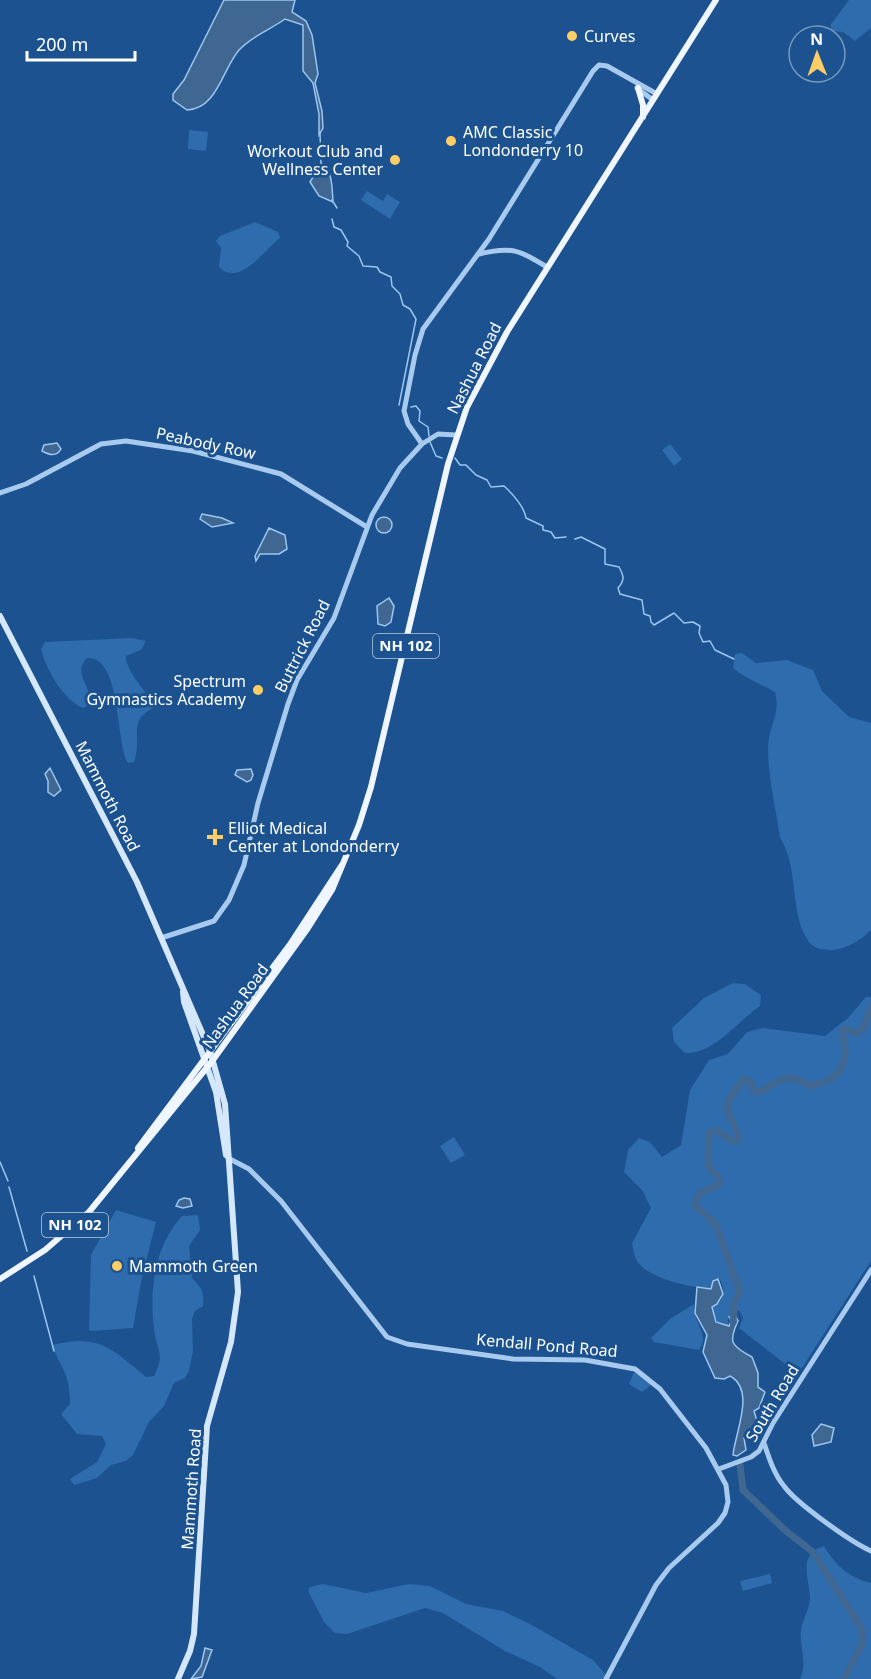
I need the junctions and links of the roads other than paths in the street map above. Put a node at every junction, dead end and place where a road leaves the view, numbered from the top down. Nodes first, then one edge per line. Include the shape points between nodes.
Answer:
1 (716, 0) edge
2 (636, 86) junction
3 (657, 94) junction
4 (653, 100) junction
5 (643, 117) junction
6 (489, 239) junction
7 (495, 250) junction
8 (479, 254) junction
9 (547, 267) junction
10 (456, 435) junction
11 (422, 444) junction
12 (0, 493) edge
13 (367, 527) junction
14 (0, 615) edge
15 (343, 864) junction
16 (161, 938) junction
17 (183, 992) junction
18 (210, 1051) junction
19 (204, 1057) junction
20 (213, 1060) junction
21 (207, 1066) junction
22 (136, 1155) junction
23 (228, 1158) junction
24 (871, 1270) edge
25 (0, 1279) edge
26 (764, 1443) junction
27 (757, 1454) junction
28 (769, 1459) junction
29 (719, 1469) junction
30 (871, 1551) edge
31 (178, 1679) edge
32 (606, 1679) edge

1 - 3 main road, Nashua Road / NH 102
2 - 3 street
2 - 4 street
2 - 5 main road
2 - 6 street via 607,66 596,67
3 - 4 main road, Nashua Road / NH 102
4 - 5 main road, Nashua Road / NH 102
5 - 9 main road, Nashua Road / NH 102
6 - 7 street
6 - 8 street
7 - 8 street
7 - 9 street via 515,249
8 - 11 street via 420,336 404,411
9 - 10 main road, Nashua Road / NH 102 via 483,373
10 - 11 street via 438,434
10 - 15 main road, Nashua Road / NH 102 via 372,787
11 - 13 street, Buttrick Road via 386,489
12 - 13 street, Peabody Row via 26,484 101,444 126,441 193,451 281,474
13 - 16 street, Buttrick Road via 334,618 291,696 258,803 244,865 229,900 214,921
14 - 16 main road, Mammoth Road via 128,863
15 - 18 main road, Nashua Road / NH 102 via 291,943
15 - 20 main road, Nashua Road / NH 102 via 320,910
16 - 17 main road, Mammoth Road
17 - 18 main road, Mammoth Road
17 - 19 main road, Mammoth Road via 183,1002
18 - 19 main road, Nashua Road / NH 102
18 - 20 main road, Mammoth Road
19 - 21 main road, Mammoth Road
19 - 22 main road, Nashua Road / NH 102
20 - 21 main road, Nashua Road / NH 102
20 - 23 main road, Mammoth Road via 228,1118
21 - 22 main road, Nashua Road / NH 102
21 - 23 main road, Mammoth Road
22 - 25 main road, Nashua Road / NH 102 via 65,1234
23 - 29 street, Kendall Pond Road via 249,1169 281,1201 387,1336 407,1344 513,1359 585,1360 635,1369 660,1389
23 - 31 main road, Mammoth Road via 238,1267 236,1317 207,1426 194,1634
24 - 26 street, South Road
26 - 27 street, South Road
26 - 28 street
27 - 28 street
27 - 29 street, South Road
28 - 30 street via 788,1492
29 - 32 street via 727,1491 725,1513 656,1585

